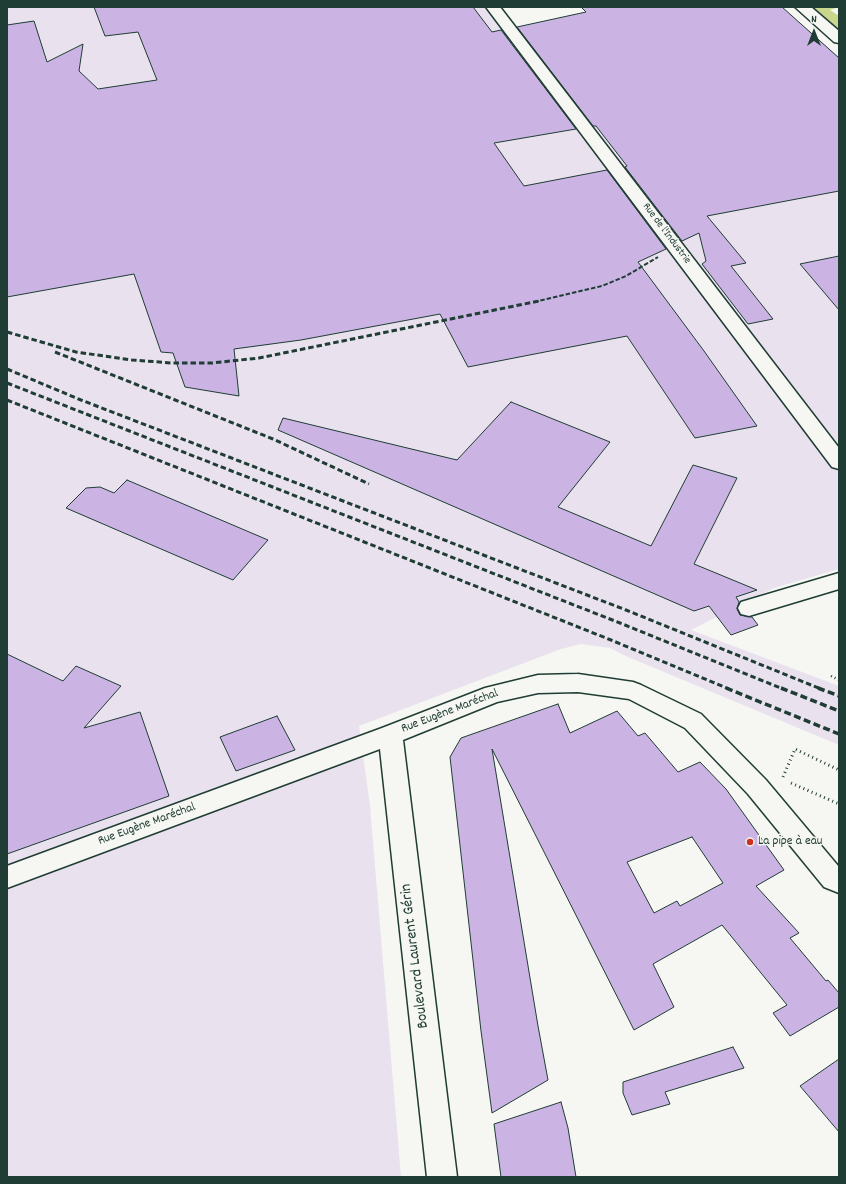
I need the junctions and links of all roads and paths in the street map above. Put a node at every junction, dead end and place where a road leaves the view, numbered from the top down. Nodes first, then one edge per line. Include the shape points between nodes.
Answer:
1 (493, 7) edge
2 (802, 7) edge
3 (839, 39) edge
4 (839, 462) edge
5 (839, 581) edge
6 (749, 608) dead end
7 (831, 676) dead end
8 (839, 680) edge
9 (390, 735) junction
10 (839, 770) edge
11 (782, 781) junction
12 (757, 787) junction
13 (839, 804) edge
14 (7, 877) edge
15 (839, 882) edge
16 (442, 1177) edge

1 - 4 street, Rue de l'Industrie
2 - 3 street
5 - 6 street
7 - 8 path
9 - 12 street, Rue Eugène Maréchal via 493,694 538,684 586,684 633,691 693,721
9 - 14 street, Rue Eugène Maréchal
9 - 16 street, Boulevard Laurent Gérin
10 - 11 path via 795,749
11 - 12 path
11 - 13 path
12 - 15 street, Rue Eugène Maréchal via 833,879

